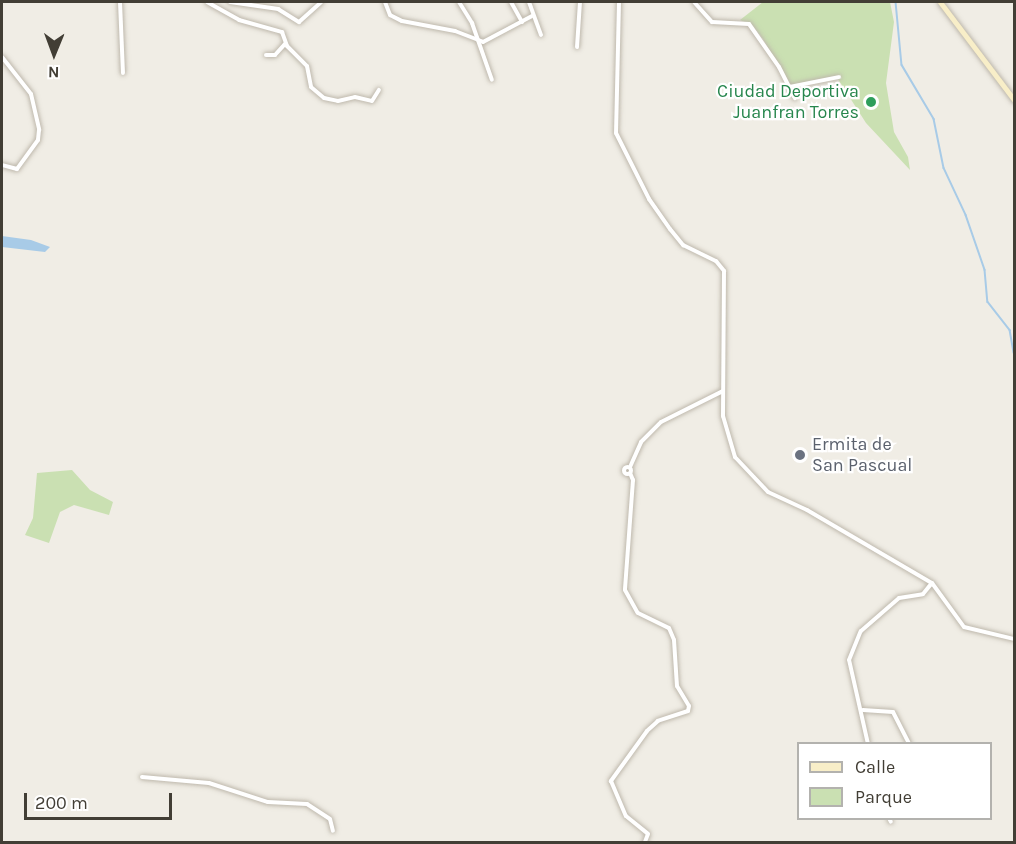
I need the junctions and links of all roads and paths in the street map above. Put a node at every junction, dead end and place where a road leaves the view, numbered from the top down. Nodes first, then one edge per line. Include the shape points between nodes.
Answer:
1 (120, 2) edge
2 (207, 2) edge
3 (230, 2) edge
4 (321, 2) edge
5 (385, 2) edge
6 (459, 2) edge
7 (511, 2) edge
8 (528, 2) edge
9 (580, 2) edge
10 (619, 2) edge
11 (694, 2) edge
12 (940, 2) edge
13 (532, 16) junction
14 (522, 22) junction
15 (541, 35) dead end
16 (478, 39) junction
17 (286, 43) junction
18 (577, 47) dead end
19 (266, 55) dead end
20 (2, 57) edge
21 (123, 72) dead end
22 (839, 77) dead end
23 (492, 80) dead end
24 (789, 87) junction
25 (379, 90) dead end
26 (795, 98) dead end
27 (1014, 100) edge
28 (2, 165) edge
29 (723, 391) junction
30 (932, 583) junction
31 (1014, 639) edge
32 (863, 710) junction
33 (867, 742) edge
34 (908, 742) edge
35 (142, 777) dead end
36 (333, 831) dead end
37 (645, 843) edge

1 - 21 street
2 - 17 street via 239,20 275,27
3 - 4 street via 275,8 299,22
5 - 16 street via 397,19
6 - 16 street
7 - 14 street
8 - 13 street
9 - 18 street
10 - 29 street via 616,133 649,199 670,229 683,245 716,261 724,271
11 - 24 street via 712,22 749,24
12 - 27 street
13 - 14 street
13 - 15 street
14 - 16 street via 489,41
16 - 23 street
17 - 19 street via 275,55
17 - 25 street via 307,66 311,87 324,98 372,101
20 - 28 street via 32,94 39,130 38,140 17,169
22 - 24 street
24 - 26 street
29 - 30 street via 723,416 735,457 768,492 807,510
29 - 37 street via 661,422 640,442 630,467 633,480 625,590 638,613 669,628 674,640 677,686 689,706 688,711 658,721 647,731 611,781 626,816 648,834
30 - 31 street via 964,627
30 - 32 street via 923,594 899,597 861,631 848,667
32 - 33 street via 862,729
32 - 34 street via 893,712
35 - 36 street via 209,783 268,802 307,804 330,819

